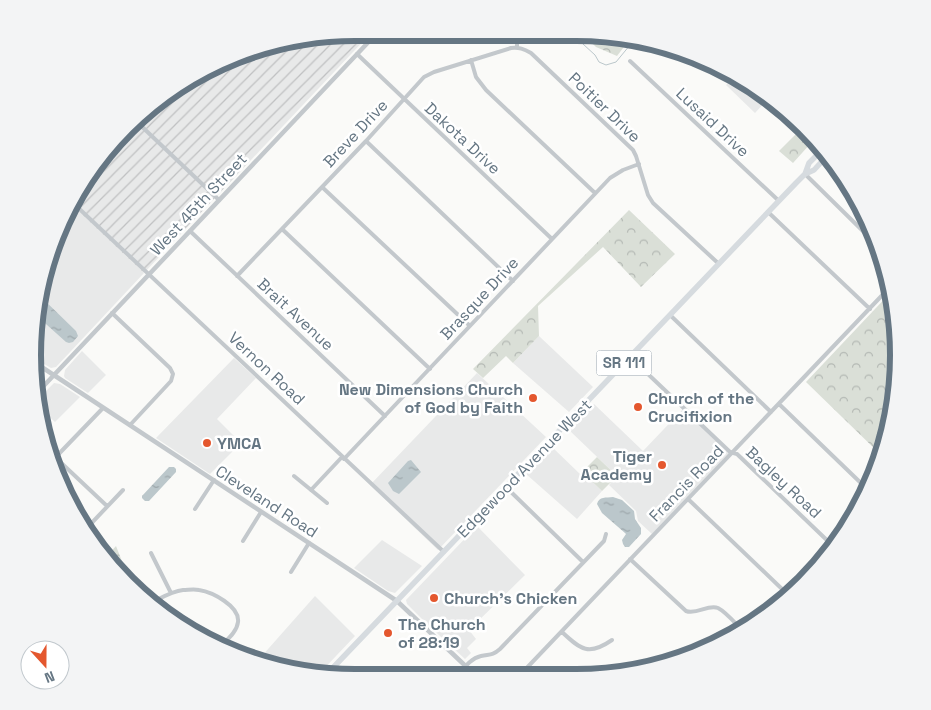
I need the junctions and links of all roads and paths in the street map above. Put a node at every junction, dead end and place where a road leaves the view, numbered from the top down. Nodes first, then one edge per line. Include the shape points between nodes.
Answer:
1 (369, 41) edge
2 (517, 41) edge
3 (517, 47) junction
4 (357, 54) junction
5 (471, 60) junction
6 (630, 61) dead end
7 (404, 99) junction
8 (141, 126) edge
9 (366, 141) junction
10 (817, 155) edge
11 (822, 161) edge
12 (638, 164) junction
13 (804, 174) junction
14 (322, 187) junction
15 (595, 193) junction
16 (219, 200) junction
17 (779, 201) junction
18 (78, 208) edge
19 (768, 212) junction
20 (282, 229) junction
21 (190, 231) junction
22 (864, 232) edge
23 (552, 239) junction
24 (718, 264) junction
25 (149, 274) junction
26 (237, 276) junction
27 (513, 281) junction
28 (884, 294) edge
29 (870, 309) junction
30 (112, 314) junction
31 (670, 315) junction
32 (470, 326) junction
33 (630, 356) junction
34 (42, 367) edge
35 (430, 369) junction
36 (53, 375) junction
37 (43, 386) edge
38 (779, 404) junction
39 (103, 408) junction
40 (771, 412) junction
41 (385, 416) junction
42 (130, 425) junction
43 (733, 452) junction
44 (58, 456) edge
45 (343, 458) junction
46 (60, 462) edge
47 (294, 476) dead end
48 (214, 480) junction
49 (862, 484) edge
50 (504, 488) junction
51 (123, 490) dead end
52 (311, 490) junction
53 (688, 499) junction
54 (327, 503) dead end
55 (107, 506) junction
56 (195, 509) dead end
57 (261, 512) junction
58 (91, 524) edge
59 (606, 534) dead end
60 (243, 541) dead end
61 (828, 541) edge
62 (309, 543) junction
63 (444, 552) junction
64 (151, 553) dead end
65 (630, 560) junction
66 (583, 562) junction
67 (291, 572) dead end
68 (783, 591) edge
69 (171, 593) junction
70 (158, 599) edge
71 (397, 601) junction
72 (736, 625) edge
73 (562, 632) junction
74 (612, 640) dead end
75 (226, 641) edge
76 (466, 666) junction
77 (333, 668) edge
78 (463, 669) edge
79 (469, 669) edge
80 (526, 669) edge

1 - 4 street, West 45th Street
2 - 3 street
3 - 5 street, Breve Drive
3 - 12 street, Poitier Drive via 531,53 633,150
4 - 7 street, Dakota Drive
4 - 16 street, West 45th Street
5 - 7 street, Breve Drive via 429,74
5 - 15 street via 476,76 486,90
6 - 17 street, Lusaid Drive
7 - 9 street, Breve Drive
7 - 23 street, Dakota Drive
8 - 16 street
9 - 14 street, Breve Drive
9 - 27 street
10 - 13 main road, Edgewood Avenue West / SR 111
11 - 13 main road, Edgewood Avenue West / SR 111 via 814,170
12 - 15 street, Brasque Drive via 610,178
12 - 24 street, Poitier Drive via 653,203
13 - 17 main road, Edgewood Avenue West / SR 111
13 - 22 street
14 - 20 street, Breve Drive
14 - 32 street
15 - 23 street, Brasque Drive
16 - 21 street, West 45th Street
17 - 19 main road, Edgewood Avenue West / SR 111
18 - 25 street, Vernon Road
19 - 24 main road, Edgewood Avenue West / SR 111
19 - 29 street
20 - 26 street, Breve Drive
20 - 35 street
21 - 25 street, West 45th Street
21 - 26 street, Brait Avenue
23 - 27 street, Brasque Drive
24 - 31 main road, Edgewood Avenue West / SR 111
25 - 30 street, West 45th Street
25 - 45 street, Vernon Road
26 - 41 street, Brait Avenue
27 - 32 street, Brasque Drive
28 - 29 street, Francis Road
29 - 38 street, Francis Road
30 - 36 street, West 45th Street
30 - 42 street via 173,374 171,381
31 - 33 main road, Edgewood Avenue West / SR 111
31 - 40 street
32 - 35 street, Brasque Drive
33 - 43 street, Bagley Road
33 - 50 main road, Edgewood Avenue West / SR 111
34 - 36 street, Cleveland Road
35 - 41 street, Brasque Drive
36 - 37 street, West 45th Street
36 - 39 street, Cleveland Road
38 - 40 street, Francis Road
38 - 49 street
39 - 42 street, Cleveland Road
39 - 44 street
40 - 43 street, Francis Road
41 - 45 street, Brasque Drive
42 - 48 street, Cleveland Road
43 - 53 street, Francis Road
43 - 61 street, Bagley Road
45 - 52 street, Brasque Drive
45 - 63 street, Vernon Road
46 - 55 street
47 - 52 street
48 - 56 street
48 - 57 street, Cleveland Road
50 - 63 main road, Edgewood Avenue West / SR 111
50 - 66 street
51 - 55 street
52 - 54 street
53 - 65 street, Francis Road
53 - 68 street
55 - 58 street
57 - 60 street
57 - 62 street, Cleveland Road
59 - 66 street via 604,541
62 - 67 street
62 - 71 street, Cleveland Road
63 - 71 main road, Edgewood Avenue West / SR 111
64 - 69 street
65 - 72 street via 686,611 718,608
65 - 73 street, Francis Road
66 - 76 street via 500,650 475,658
69 - 70 street
69 - 75 street via 198,590 212,593 227,602 239,620 236,630
71 - 76 street, Cleveland Road
71 - 77 main road, Edgewood Avenue West / SR 111
73 - 74 street via 577,646 588,649 602,647
73 - 80 street, Francis Road
76 - 78 street
76 - 79 street, Cleveland Road

